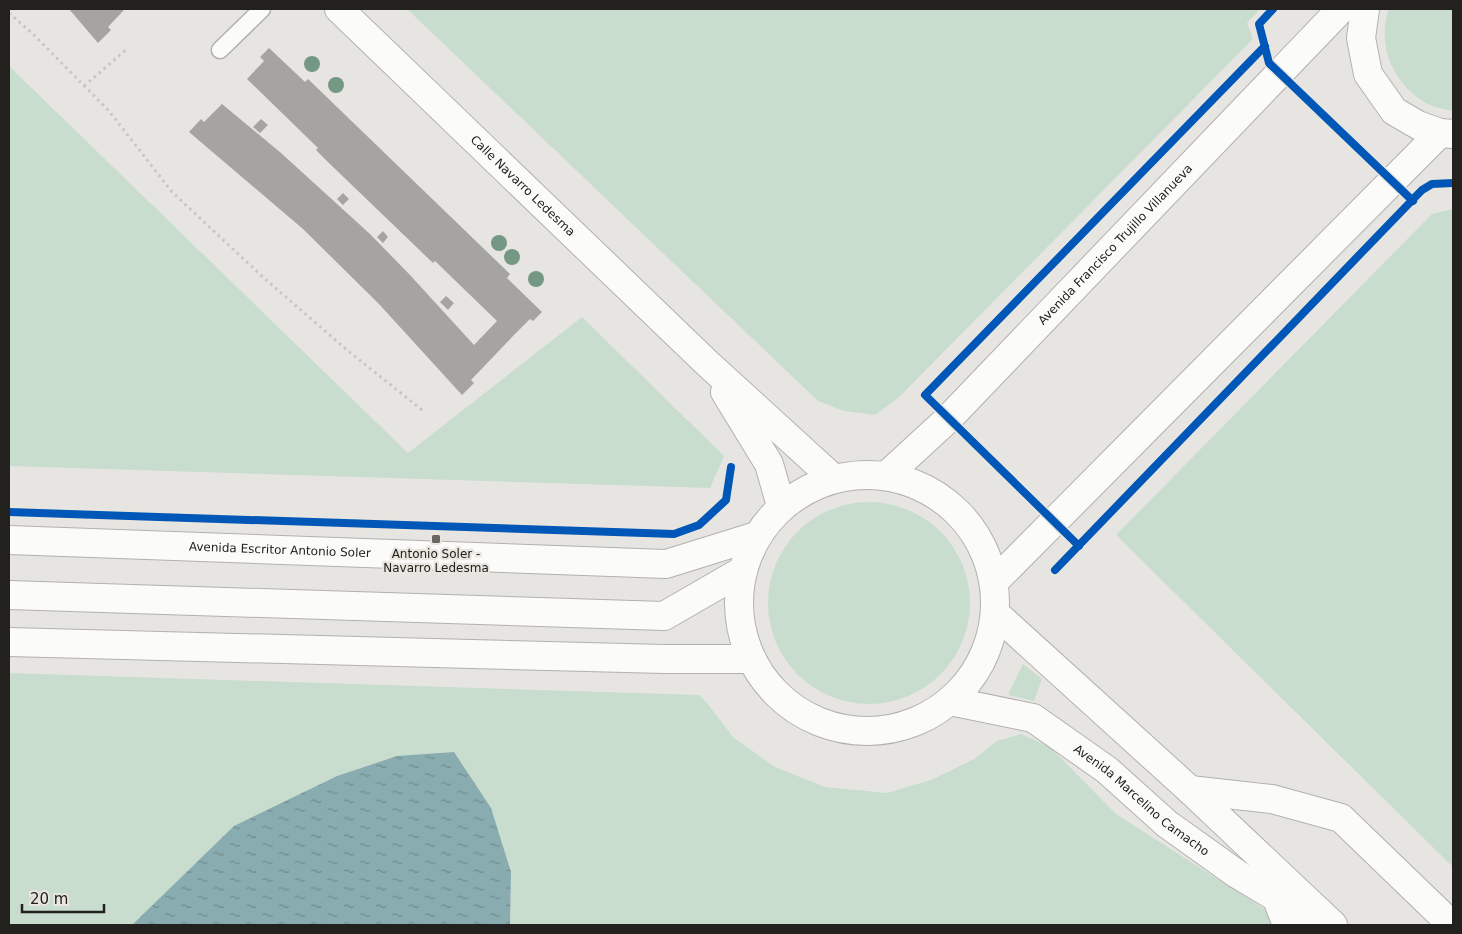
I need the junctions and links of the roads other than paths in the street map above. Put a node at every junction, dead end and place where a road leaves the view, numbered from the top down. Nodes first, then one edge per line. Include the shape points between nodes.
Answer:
1 (262, 9) edge
2 (339, 9) edge
3 (1341, 9) edge
4 (1365, 9) edge
5 (220, 50) dead end
6 (1447, 133) edge
7 (708, 363) junction
8 (886, 476) junction
9 (833, 478) junction
10 (781, 506) junction
11 (756, 536) junction
12 (9, 540) edge
13 (742, 571) junction
14 (994, 582) junction
15 (9, 595) edge
16 (995, 613) junction
17 (9, 642) edge
18 (751, 659) junction
19 (950, 701) junction
20 (1190, 790) junction
21 (1277, 899) junction
22 (1286, 925) edge
23 (1323, 925) edge
24 (1333, 925) edge
25 (1452, 925) edge

1 - 5 lane
2 - 7 street, Calle Navarro Ledesma
3 - 8 street, Avenida Francisco Trujillo Villanueva via 948,419
4 - 6 street via 1361,38 1368,74 1394,111 1418,125
6 - 14 street
7 - 9 street, Calle Navarro Ledesma
7 - 10 street, Calle Navarro Ledesma via 769,464
8 - 9 street via 859,474
8 - 14 street via 925,488 957,512 981,543
9 - 10 street via 805,489
10 - 11 street
11 - 12 street, Avenida Escritor Antonio Soler via 666,564
11 - 13 street
13 - 15 street via 664,616
13 - 18 street via 739,616
14 - 16 street
16 - 19 street via 985,654 973,676
16 - 20 street
17 - 18 street
18 - 19 street via 773,691 804,715 840,729 879,731 917,722
19 - 21 street, Avenida Marcelino Camacho via 1033,718 1107,770 1167,824
20 - 24 street
20 - 25 street via 1272,799 1341,818
21 - 22 street
21 - 23 street, Avenida Marcelino Camacho

